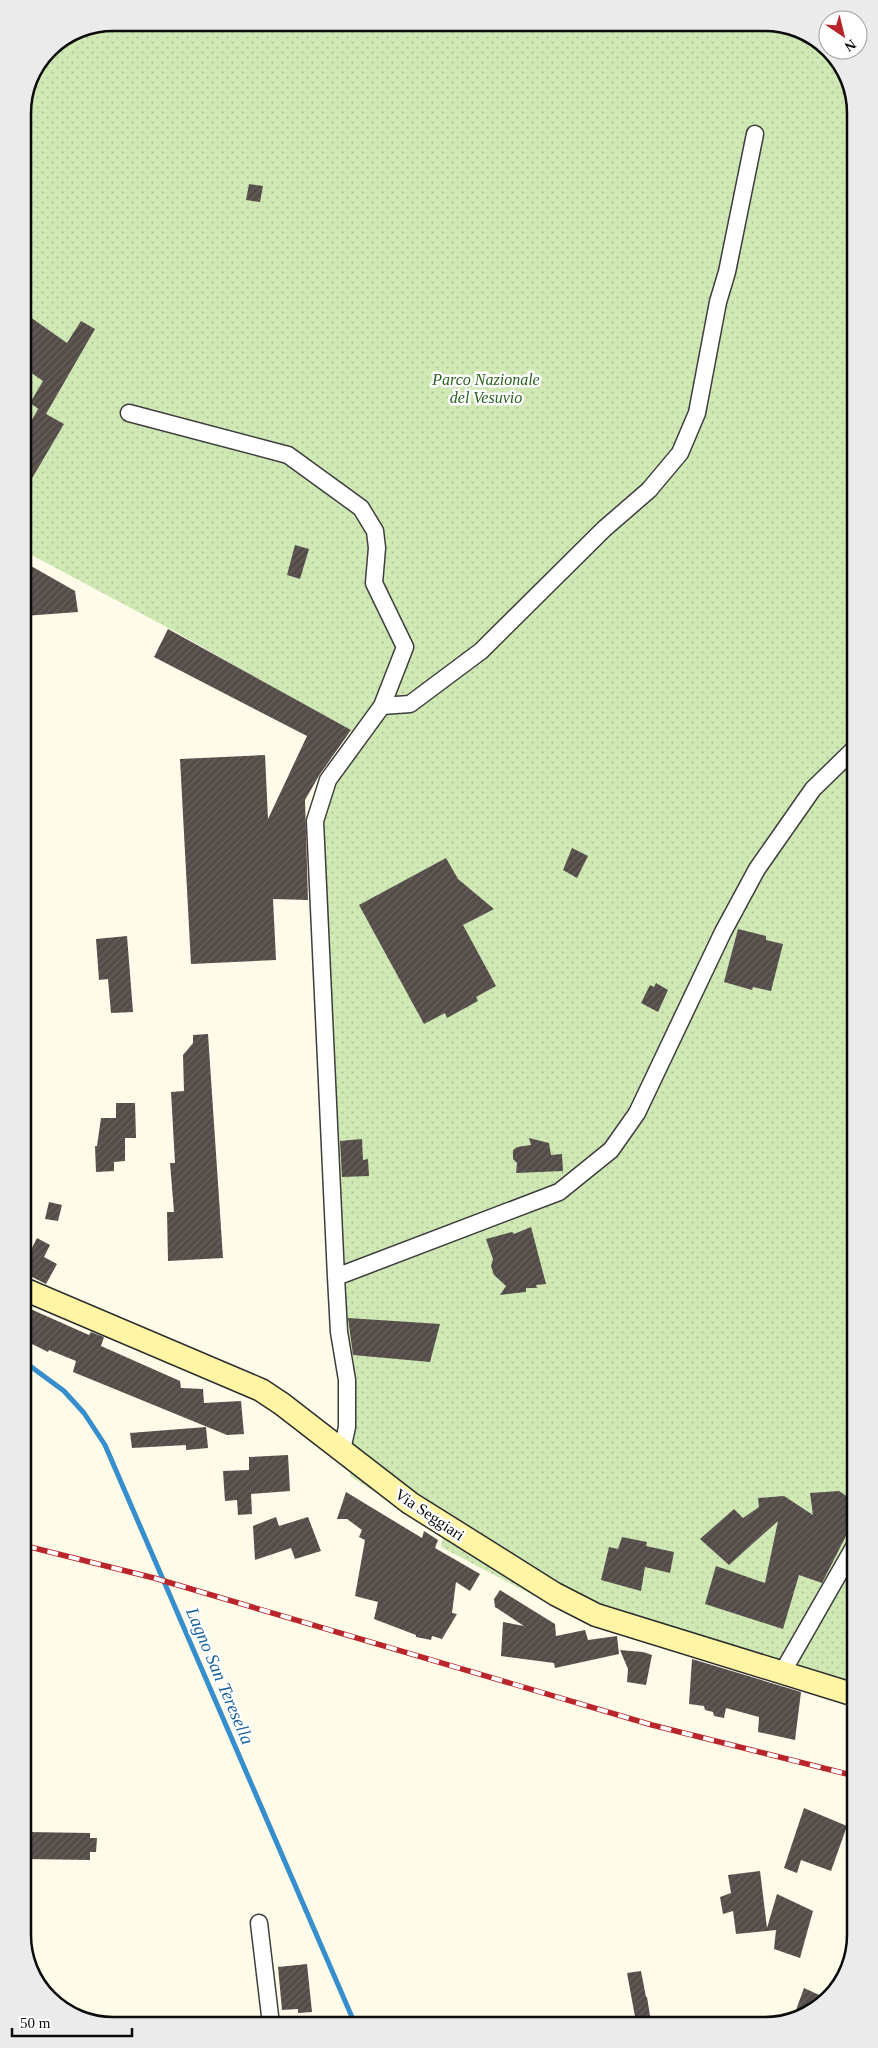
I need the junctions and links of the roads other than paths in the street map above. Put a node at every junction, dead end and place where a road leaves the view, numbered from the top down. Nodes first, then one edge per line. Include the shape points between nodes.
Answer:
1 (755, 134) dead end
2 (129, 413) dead end
3 (382, 706) junction
4 (847, 756) edge
5 (336, 1277) junction
6 (31, 1292) edge
7 (342, 1450) junction
8 (847, 1559) edge
9 (782, 1673) junction
10 (847, 1693) edge
11 (259, 1923) dead end
12 (270, 2017) edge

1 - 3 street via 697,412 680,453 649,490 604,529 481,651 410,704
2 - 3 street via 288,455 361,508 375,531 374,583 406,647
3 - 5 street via 328,780 315,821
4 - 5 street via 813,789 757,869 723,932 637,1114 611,1150 559,1192
5 - 7 street via 339,1332 347,1380 347,1427
6 - 7 main road, Via Seggiari via 261,1390
7 - 9 main road, Via Seggiari via 410,1503 555,1594 596,1615
8 - 9 street
9 - 10 main road, Via Seggiari
11 - 12 street

